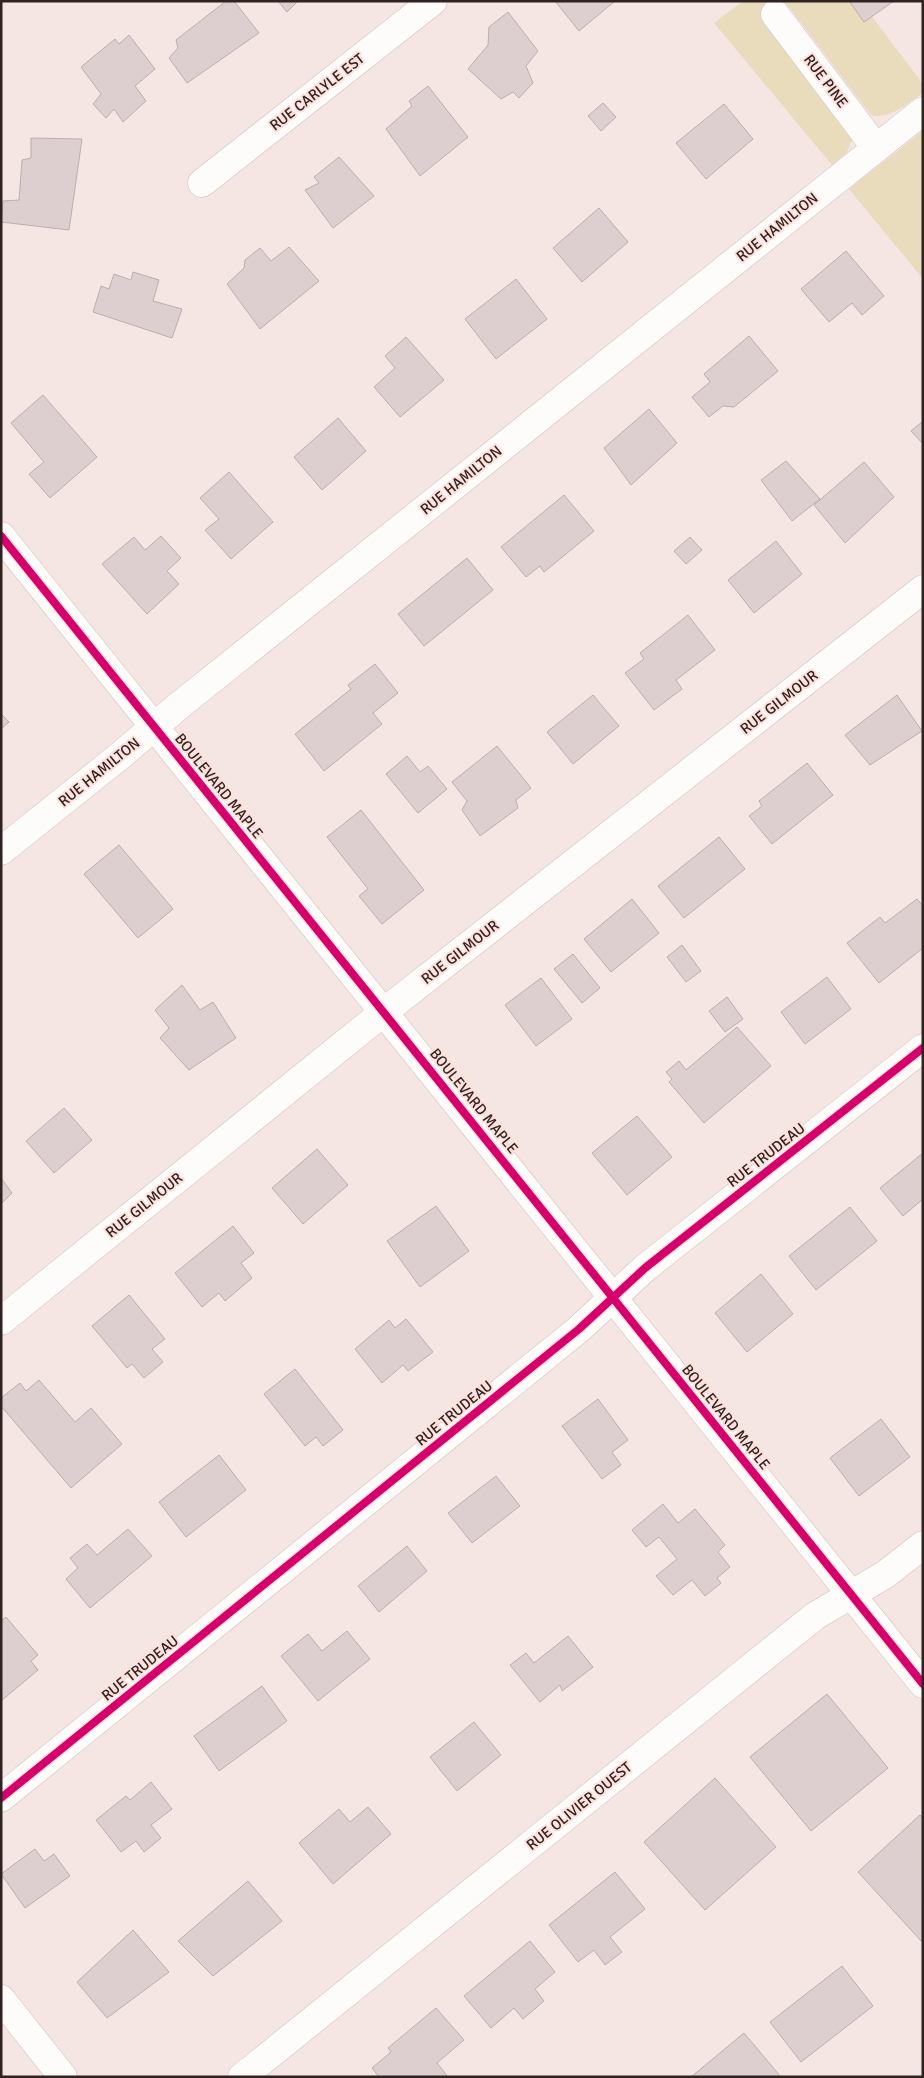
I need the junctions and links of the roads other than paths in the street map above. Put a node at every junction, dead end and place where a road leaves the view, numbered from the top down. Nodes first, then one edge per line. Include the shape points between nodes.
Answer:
1 (433, 1) edge
2 (775, 14) dead end
3 (923, 112) edge
4 (876, 148) junction
5 (202, 183) dead end
6 (1, 536) edge
7 (923, 589) edge
8 (154, 727) junction
9 (1, 851) edge
10 (384, 1011) junction
11 (923, 1048) edge
12 (613, 1298) junction
13 (1, 1320) edge
14 (923, 1545) edge
15 (850, 1594) junction
16 (923, 1684) edge
17 (1, 1798) edge
18 (1, 1999) edge
19 (63, 2077) edge
20 (242, 2077) edge

1 - 5 street, RUE CARLYLE EST
2 - 4 street, RUE PINE
3 - 4 street, RUE HAMILTON
4 - 8 street, RUE HAMILTON
6 - 8 street, BOULEVARD MAPLE
7 - 10 street, RUE GILMOUR
8 - 9 street, RUE HAMILTON
8 - 10 street, BOULEVARD MAPLE
10 - 12 street, BOULEVARD MAPLE
10 - 13 street, RUE GILMOUR
11 - 12 street, RUE TRUDEAU via 645,1268
12 - 15 street, BOULEVARD MAPLE
12 - 17 street, RUE TRUDEAU via 572,1336
14 - 15 street, RUE OLIVIER OUEST via 886,1574
15 - 16 street, BOULEVARD MAPLE
15 - 20 street, RUE OLIVIER OUEST via 807,1622
18 - 19 street

